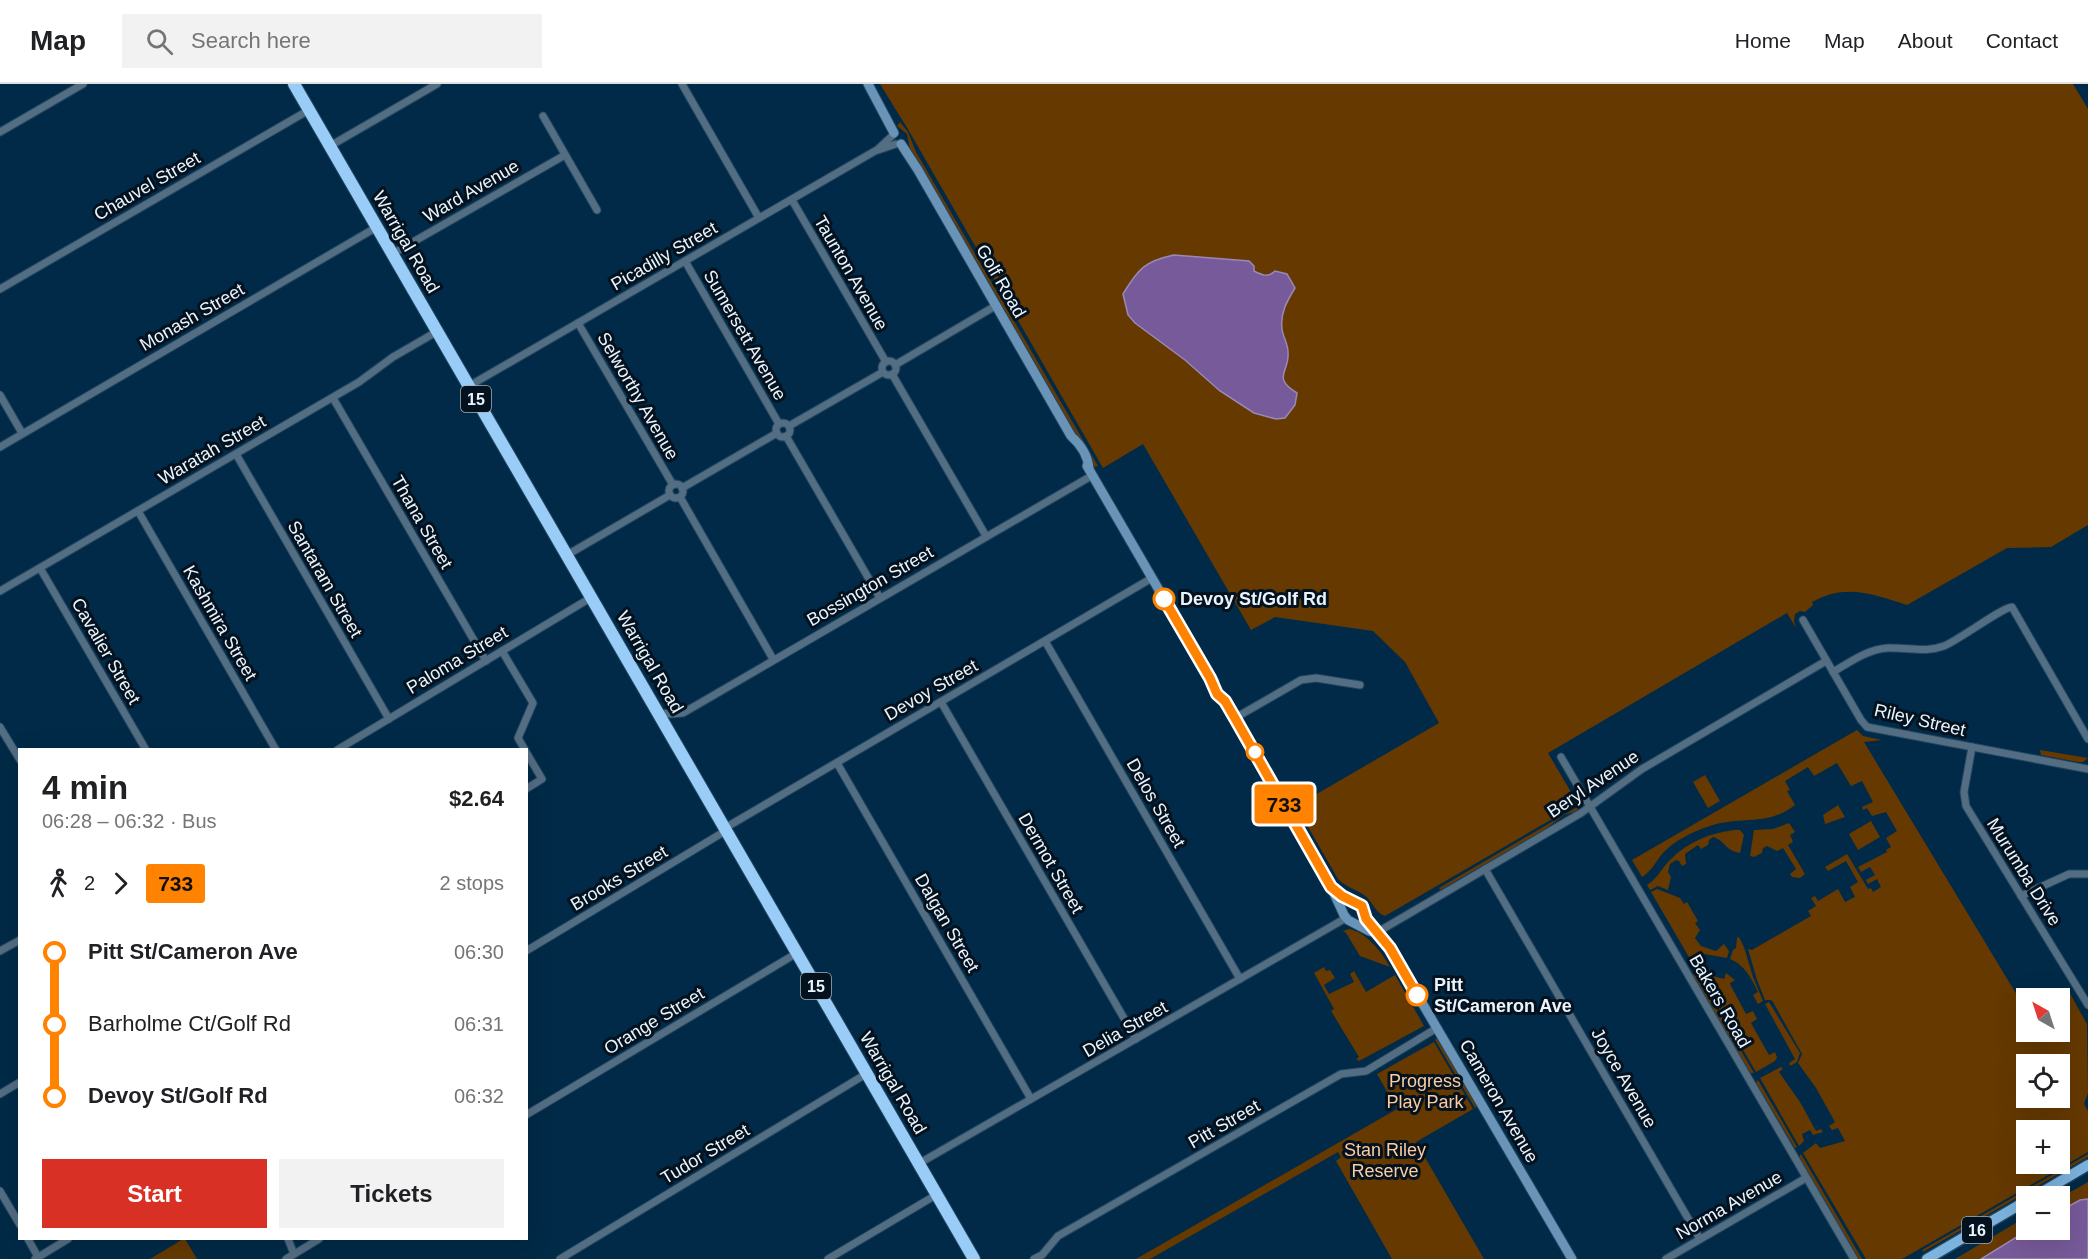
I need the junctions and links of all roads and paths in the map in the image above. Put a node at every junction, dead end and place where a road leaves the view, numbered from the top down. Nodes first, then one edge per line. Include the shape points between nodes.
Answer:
1 (83, 84) edge
2 (294, 84) edge
3 (437, 84) edge
4 (682, 84) edge
5 (868, 84) edge
6 (309, 110) junction
7 (543, 116) dead end
8 (0, 132) edge
9 (896, 139) junction
10 (330, 146) junction
11 (565, 154) junction
12 (792, 200) junction
13 (597, 210) dead end
14 (759, 218) junction
15 (377, 227) junction
16 (392, 254) junction
17 (685, 261) junction
18 (0, 289) edge
19 (997, 305) junction
20 (578, 323) junction
21 (438, 331) junction
22 (885, 362) junction
23 (895, 365) junction
24 (883, 372) junction
25 (892, 374) junction
26 (469, 386) junction
27 (0, 395) edge
28 (333, 398) junction
29 (779, 424) junction
30 (789, 426) junction
31 (21, 433) junction
32 (777, 433) junction
33 (786, 436) junction
34 (0, 447) edge
35 (236, 454) junction
36 (1091, 472) junction
37 (673, 485) junction
38 (682, 488) junction
39 (670, 495) junction
40 (680, 497) junction
41 (138, 511) junction
42 (986, 536) junction
43 (567, 555) junction
44 (40, 568) junction
45 (1152, 578) junction
46 (0, 591) edge
47 (592, 597) junction
48 (880, 598) junction
49 (1803, 620) dead end
50 (1045, 641) junction
51 (502, 651) junction
52 (773, 659) junction
53 (486, 660) junction
54 (1826, 661) junction
55 (1833, 672) junction
56 (1360, 685) dead end
57 (941, 702) junction
58 (659, 713) junction
59 (1235, 718) junction
60 (388, 719) junction
61 (0, 727) edge
62 (2088, 739) edge
63 (1972, 747) junction
64 (145, 748) edge
65 (275, 748) edge
66 (340, 748) edge
67 (524, 748) edge
68 (528, 754) edge
69 (18, 757) edge
70 (1562, 757) dead end
71 (837, 763) junction
72 (2088, 769) edge
73 (528, 788) edge
74 (1590, 806) junction
75 (726, 829) junction
76 (1485, 869) junction
77 (2088, 874) edge
78 (1332, 889) junction
79 (2021, 896) junction
80 (1354, 902) junction
81 (1364, 912) junction
82 (1347, 917) junction
83 (1376, 932) junction
84 (18, 941) edge
85 (528, 950) edge
86 (0, 951) edge
87 (797, 953) junction
88 (1240, 979) junction
89 (2088, 1005) edge
90 (1437, 1028) junction
91 (1136, 1039) junction
92 (867, 1074) junction
93 (18, 1083) edge
94 (0, 1094) edge
95 (1031, 1099) junction
96 (528, 1114) edge
97 (918, 1164) junction
98 (2088, 1166) edge
99 (1806, 1178) junction
100 (2053, 1186) edge
101 (0, 1191) edge
102 (936, 1195) junction
103 (2016, 1207) edge
104 (18, 1222) edge
105 (1700, 1239) junction
106 (28, 1240) edge
107 (66, 1240) edge
108 (288, 1240) edge
109 (318, 1240) edge
110 (294, 1254) junction
111 (36, 1258) edge
112 (286, 1259) edge
113 (560, 1259) edge
114 (828, 1259) edge
115 (974, 1259) edge
116 (1034, 1259) edge
117 (1572, 1259) edge
118 (1666, 1259) edge
119 (1854, 1259) edge
120 (1927, 1259) edge

1 - 8 street
2 - 6 highway, Warrigal Road / 15
3 - 10 street
4 - 14 street
5 - 9 street, Golf Road
6 - 10 highway, Warrigal Road / 15
6 - 18 street, Chauvel Street
7 - 11 street
9 - 12 street, Picadilly Street
9 - 19 street, Golf Road
10 - 15 highway, Warrigal Road / 15
11 - 13 street
11 - 16 street, Ward Avenue
12 - 14 street, Picadilly Street
12 - 22 street, Taunton Avenue
14 - 17 street, Picadilly Street
15 - 16 highway, Warrigal Road / 15
15 - 31 street, Monash Street
16 - 21 highway, Warrigal Road / 15
17 - 20 street, Picadilly Street
17 - 29 street, Sumersett Avenue
19 - 23 street
19 - 36 street, Golf Road via 1089,461
20 - 26 street, Picadilly Street
20 - 37 street, Selworthy Avenue
21 - 26 highway, Warrigal Road / 15
21 - 28 street, Waratah Street
22 - 23 street
22 - 24 street
23 - 25 street
24 - 25 street
24 - 30 street
25 - 42 street
26 - 43 highway, Warrigal Road / 15
27 - 31 street
28 - 35 street, Waratah Street
28 - 53 street, Thana Street
29 - 30 street
29 - 32 street
30 - 33 street
31 - 34 street, Monash Street
32 - 33 street
32 - 38 street
33 - 48 street
35 - 41 street, Waratah Street
35 - 60 street, Santaram Street
36 - 42 street, Bossington Street
36 - 45 street, Golf Road
37 - 38 street
37 - 39 street
38 - 40 street
39 - 40 street
39 - 43 street
40 - 52 street
41 - 44 street, Waratah Street
41 - 65 street, Kashmira Street
42 - 48 street, Bossington Street
43 - 47 highway, Warrigal Road / 15
44 - 46 street, Waratah Street
44 - 64 street, Cavalier Street
45 - 50 street, Devoy Street
45 - 59 street, Golf Road
47 - 51 street, Paloma Street
47 - 58 highway, Warrigal Road / 15
48 - 52 street, Bossington Street
49 - 54 street, Riley Street
50 - 57 street, Devoy Street
50 - 88 street, Delos Street
51 - 53 street, Paloma Street
51 - 67 street via 533,704 518,738
52 - 58 street, Bossington Street via 683,712
53 - 60 street, Paloma Street
54 - 55 street, Riley Street
54 - 74 street, Beryl Avenue via 1642,769
55 - 62 street via 1877,650 1925,650 1945,645 2012,607
55 - 63 street, Riley Street via 1868,727
56 - 59 street via 1316,678 1301,680
57 - 71 street, Devoy Street
57 - 91 street, Dermot Street
58 - 75 highway, Warrigal Road / 15
59 - 78 street, Golf Road
60 - 66 street, Paloma Street
61 - 69 street
63 - 72 street, Riley Street
63 - 79 street, Murumba Drive via 1964,801
68 - 73 street via 543,779
70 - 74 street, Bakers Road
71 - 75 street, Devoy Street
71 - 95 street, Dalgan Street
74 - 76 street, Beryl Avenue
74 - 99 street, Bakers Road
75 - 85 street, Brooks Street
75 - 87 highway, Warrigal Road / 15
76 - 83 street, Beryl Avenue
76 - 105 street, Joyce Avenue
77 - 79 street via 2069,874
78 - 80 street, Golf Road
78 - 82 street, Golf Road
79 - 89 street, Murumba Drive
80 - 81 street, Golf Road
80 - 82 street via 1347,903
81 - 82 street via 1362,918
81 - 83 street, Cameron Avenue
82 - 83 street, Cameron Avenue
82 - 88 street, Delia Street
83 - 90 street, Cameron Avenue via 1395,956
84 - 86 street
87 - 92 highway, Warrigal Road / 15
87 - 96 street, Orange Street
88 - 91 street, Delia Street
90 - 116 street, Pitt Street via 1366,1071 1341,1074 1058,1236
90 - 117 street, Cameron Avenue
91 - 95 street, Delia Street
92 - 97 highway, Warrigal Road / 15
92 - 113 street, Tudor Street
93 - 94 street
95 - 97 street, Delia Street
97 - 102 highway, Warrigal Road / 15
98 - 100 main road
99 - 105 street, Norma Avenue
99 - 119 street, Bakers Road
101 - 104 street
102 - 114 street
102 - 115 highway, Warrigal Road / 15
103 - 120 main road, 16
105 - 118 street, Norma Avenue
106 - 111 street
107 - 111 street
108 - 110 street
109 - 110 street
110 - 112 street

